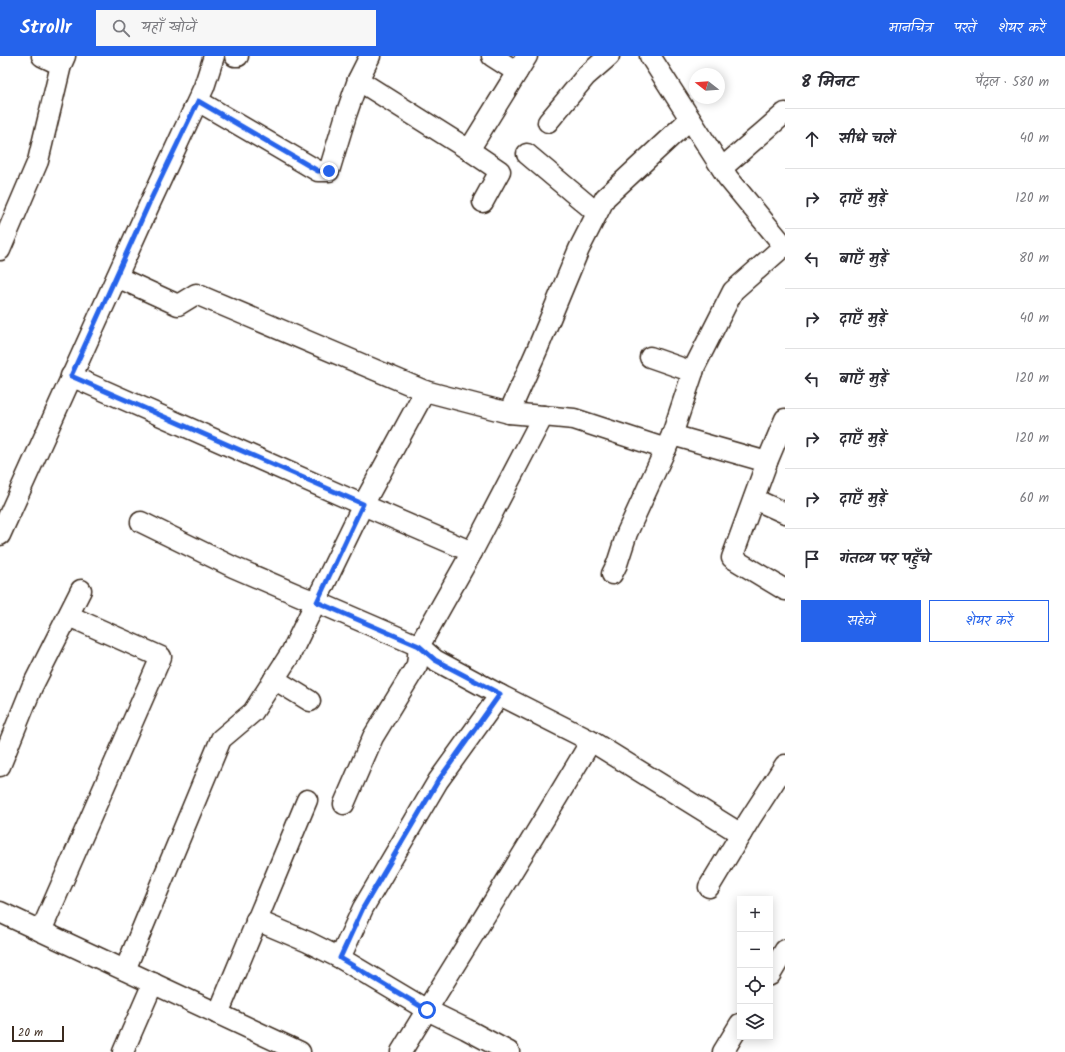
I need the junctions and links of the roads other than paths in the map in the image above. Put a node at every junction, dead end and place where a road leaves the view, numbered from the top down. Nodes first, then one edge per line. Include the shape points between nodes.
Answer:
1 (42, 56) edge
2 (214, 56) edge
3 (370, 56) edge
4 (492, 56) edge
5 (609, 56) edge
6 (650, 56) edge
7 (63, 60) edge
8 (522, 64) edge
9 (358, 80) junction
10 (198, 101) junction
11 (785, 113) edge
12 (690, 119) junction
13 (548, 122) dead end
14 (469, 150) junction
15 (527, 154) dead end
16 (722, 168) junction
17 (484, 202) dead end
18 (597, 213) junction
19 (784, 246) edge
20 (0, 250) edge
21 (116, 276) junction
22 (650, 357) dead end
23 (694, 372) junction
24 (71, 376) junction
25 (425, 391) junction
26 (509, 413) junction
27 (543, 416) junction
28 (785, 419) edge
29 (669, 442) junction
30 (767, 462) junction
31 (754, 499) junction
32 (363, 504) junction
33 (785, 512) edge
34 (140, 522) dead end
35 (0, 534) edge
36 (472, 552) junction
37 (612, 574) dead end
38 (82, 590) dead end
39 (785, 590) edge
40 (317, 602) junction
41 (69, 616) junction
42 (419, 646) junction
43 (274, 679) junction
44 (500, 694) junction
45 (310, 701) dead end
46 (591, 741) junction
47 (785, 765) edge
48 (0, 766) edge
49 (306, 800) dead end
50 (344, 804) dead end
51 (740, 834) junction
52 (709, 887) dead end
53 (0, 912) edge
54 (256, 920) junction
55 (41, 931) junction
56 (785, 950) edge
57 (340, 958) junction
58 (125, 970) junction
59 (773, 970) edge
60 (153, 983) junction
61 (427, 1010) junction
62 (218, 1014) junction
63 (737, 1029) edge
64 (123, 1052) edge
65 (300, 1052) edge
66 (401, 1052) edge
67 (509, 1052) edge
68 (722, 1052) edge

1 - 7 street
2 - 10 street
3 - 9 street
4 - 8 street
5 - 13 street via 586,76
6 - 12 street
7 - 20 street via 38,160
8 - 14 street
9 - 10 street via 329,171 318,171
9 - 14 street
10 - 21 street
11 - 16 street
12 - 16 street
12 - 18 street via 605,198
14 - 17 street via 500,171
15 - 18 street
16 - 19 street
18 - 26 street
19 - 23 street via 733,292
21 - 24 street
21 - 25 street via 178,305 196,294
22 - 23 street
23 - 29 street
24 - 32 street
24 - 35 street
25 - 26 street
25 - 32 street
26 - 27 street
27 - 29 street via 574,419 618,432
27 - 36 street
28 - 30 street
29 - 30 street
29 - 37 street via 627,533
30 - 31 street
31 - 33 street
31 - 39 street via 732,558
32 - 36 street
32 - 40 street
34 - 40 street via 233,567
36 - 42 street
38 - 41 street
40 - 42 street
40 - 43 street via 291,653
41 - 48 street via 32,687
41 - 55 street via 161,657
42 - 44 street via 435,660
42 - 50 street via 418,665 373,737
43 - 45 street
43 - 58 street via 253,712 221,739
44 - 46 street
44 - 57 street via 438,781 363,908
46 - 51 street
46 - 61 street
47 - 51 street
49 - 54 street
51 - 52 street
53 - 55 street
54 - 57 street
54 - 62 street
55 - 58 street
56 - 59 street
57 - 61 street
58 - 60 street
60 - 62 street
60 - 64 street
61 - 66 street
61 - 67 street
62 - 65 street
63 - 68 street

